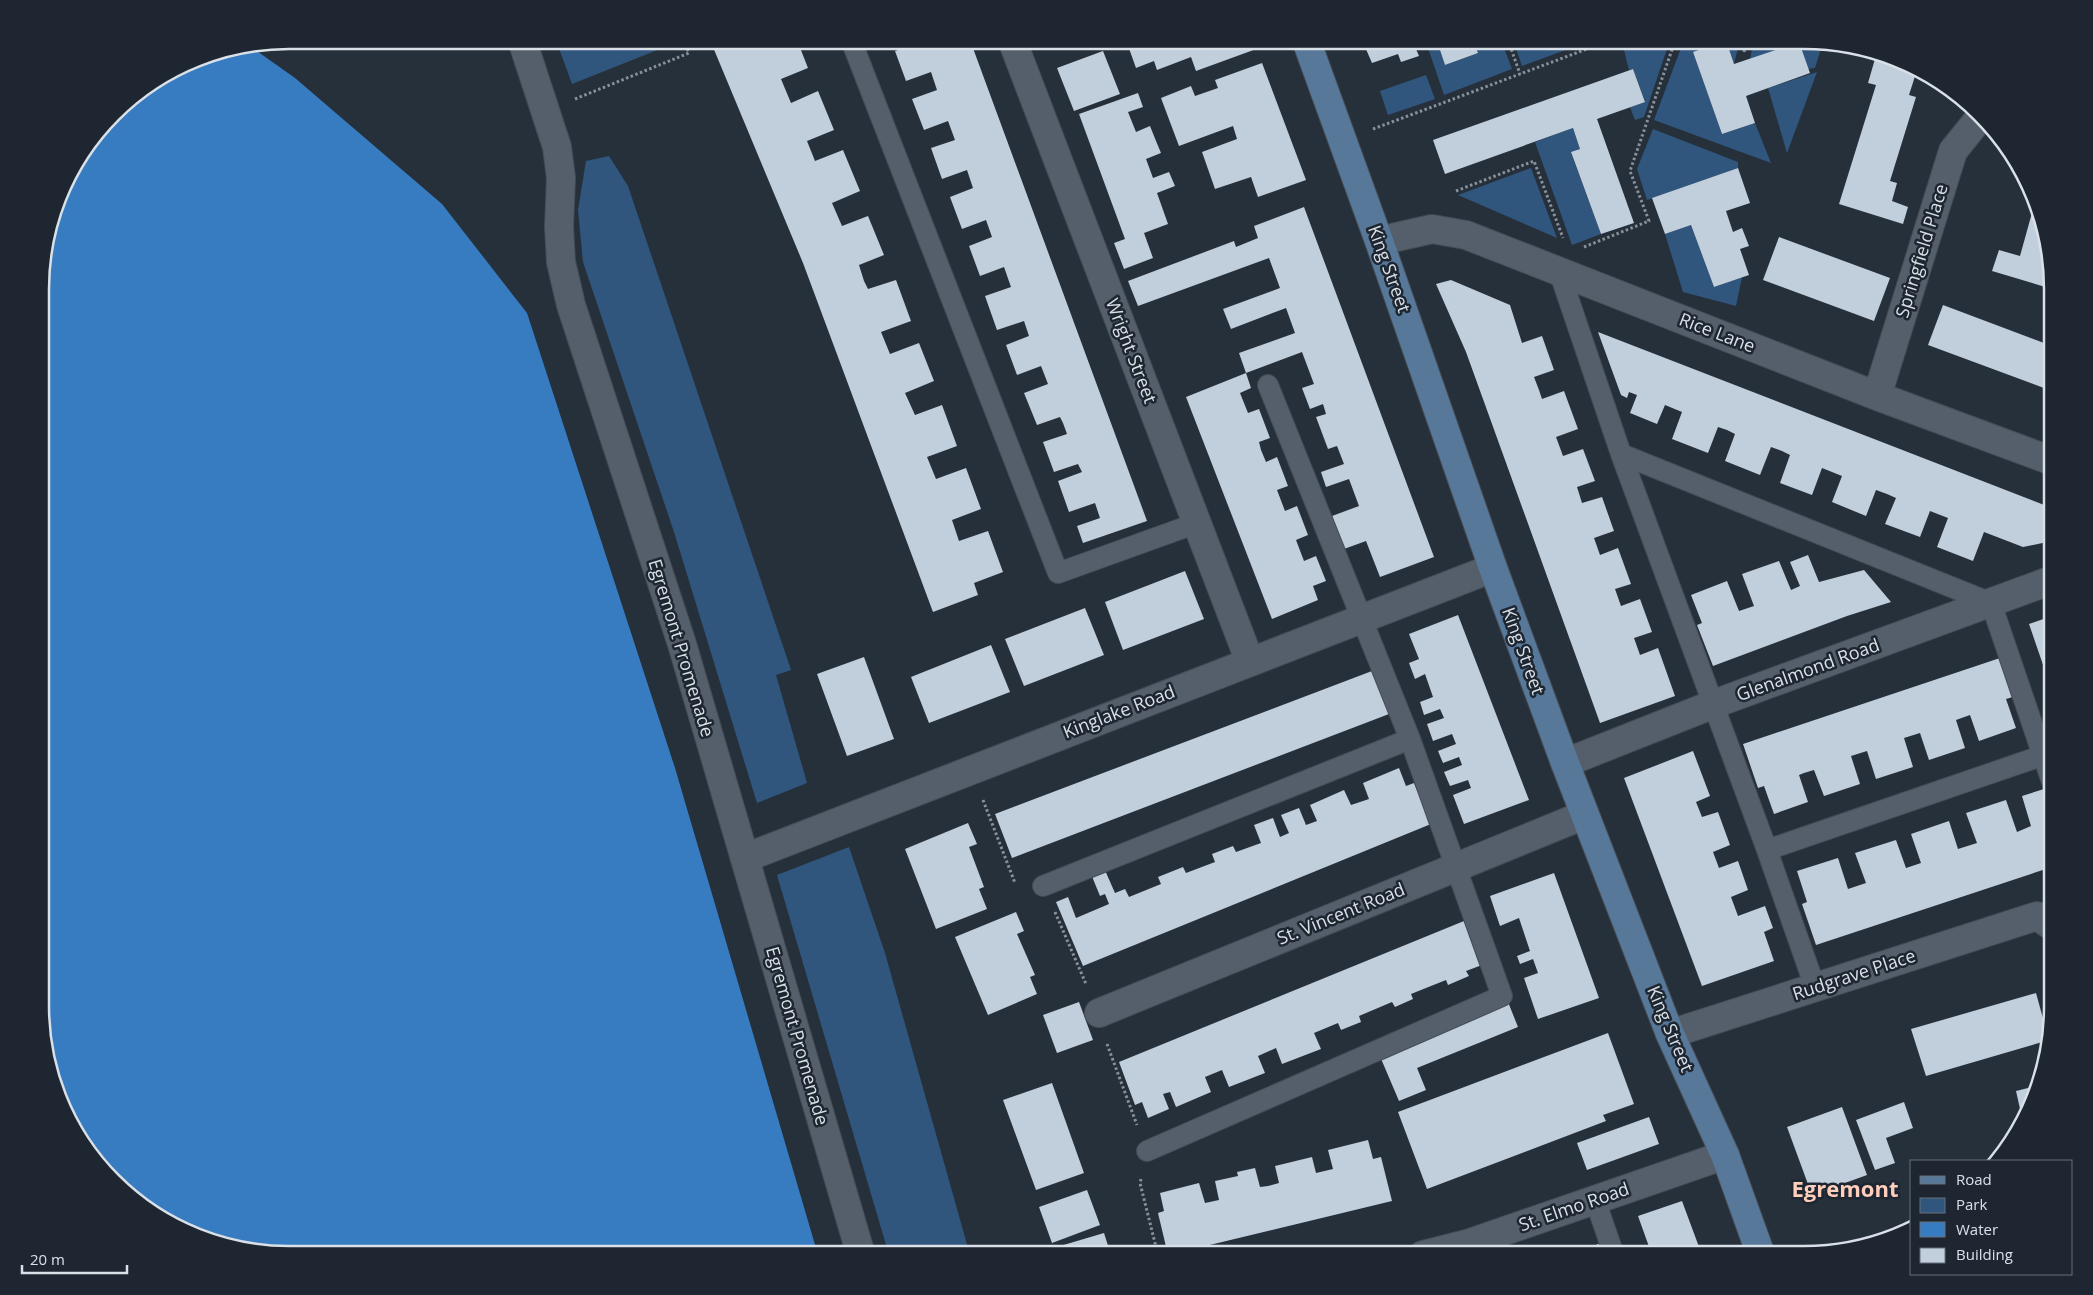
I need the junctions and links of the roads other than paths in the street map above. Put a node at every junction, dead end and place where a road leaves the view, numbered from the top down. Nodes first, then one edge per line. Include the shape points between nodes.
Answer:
1 (525, 49) edge
2 (855, 49) edge
3 (1015, 49) edge
4 (1309, 49) edge
5 (1977, 122) edge
6 (1379, 240) junction
7 (1556, 262) junction
8 (1268, 385) dead end
9 (1877, 396) junction
10 (1621, 454) junction
11 (2044, 458) edge
12 (1197, 523) junction
13 (1493, 568) junction
14 (2044, 583) edge
15 (1991, 603) junction
16 (1362, 619) junction
17 (1250, 662) junction
18 (1714, 704) junction
19 (1410, 739) junction
20 (2044, 755) joint
21 (1565, 763) junction
22 (1584, 815) junction
23 (1767, 850) junction
24 (745, 858) junction
25 (1455, 867) junction
26 (1043, 886) dead end
27 (2044, 921) edge
28 (1815, 987) junction
29 (1098, 1013) dead end
30 (1670, 1034) junction
31 (1146, 1151) dead end
32 (1724, 1155) junction
33 (1595, 1200) junction
34 (858, 1246) edge
35 (1458, 1246) edge
36 (1611, 1246) edge
37 (1758, 1246) edge

1 - 24 street, Egremont Promenade via 557,147 562,178 561,262 571,305 682,644
2 - 12 lane via 1058,572
3 - 12 street, Wright Street
4 - 6 main road, King Street
5 - 9 street, Springfield Place via 1953,151
6 - 7 street, Rice Lane via 1432,229 1466,235
6 - 13 main road, King Street
7 - 9 street, Rice Lane
7 - 10 lane
8 - 16 lane
9 - 11 street, Rice Lane
10 - 15 lane
10 - 18 lane
12 - 17 street, Wright Street
13 - 16 street, Kinglake Road
13 - 21 main road, King Street
14 - 15 street, Glenalmond Road
15 - 18 street, Glenalmond Road
15 - 20 lane
16 - 17 street, Kinglake Road
16 - 19 lane
17 - 24 street, Kinglake Road
18 - 21 street, Glenalmond Road
18 - 23 lane
19 - 25 lane
19 - 26 lane
20 - 23 lane
21 - 22 main road, King Street
22 - 25 street, St. Vincent Road
22 - 30 main road, King Street
23 - 28 lane
24 - 34 street, Egremont Promenade
25 - 29 street, St. Vincent Road
25 - 31 lane via 1502,996
27 - 28 street, Rudgrave Place
28 - 30 street, Rudgrave Place
30 - 32 main road, King Street
32 - 33 street, St. Elmo Road
32 - 37 main road, King Street
33 - 35 street, St. Elmo Road
33 - 36 lane

